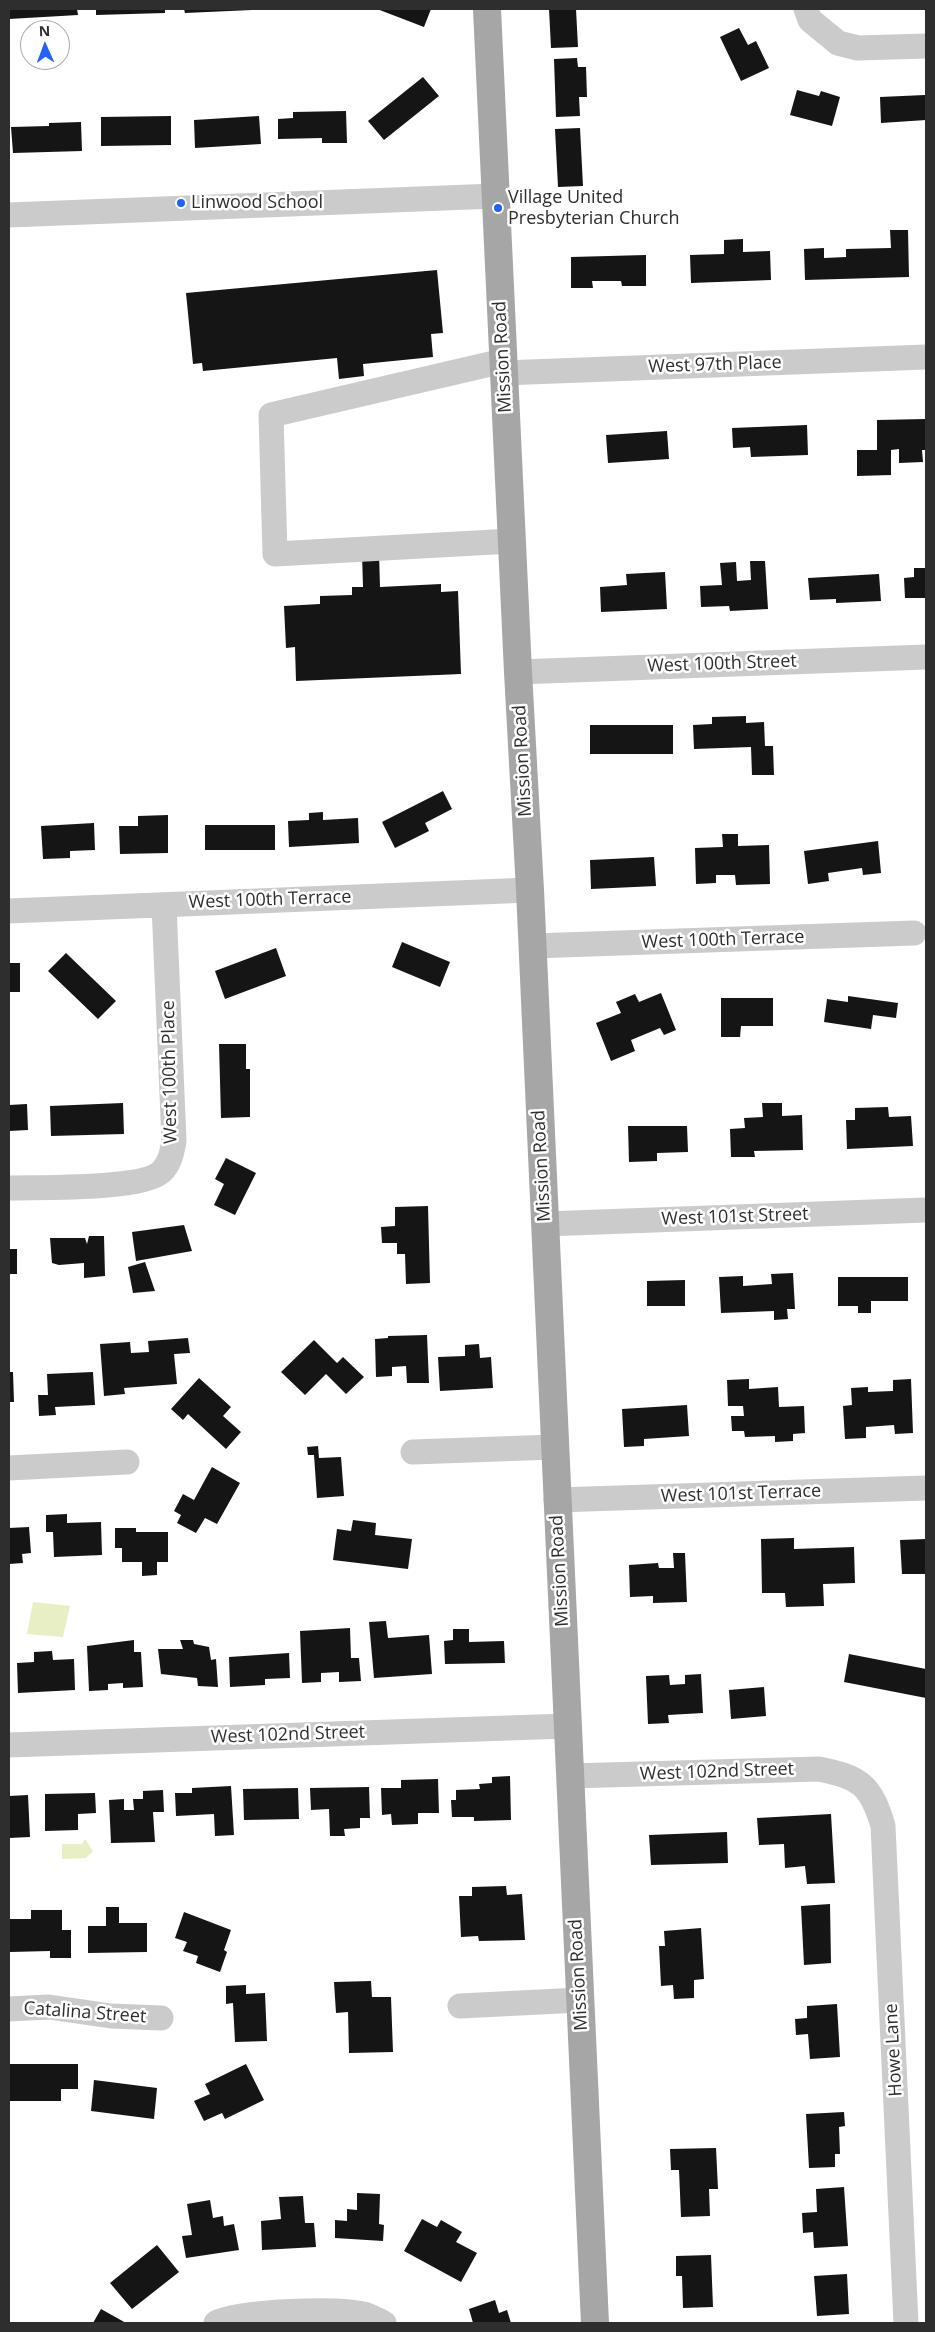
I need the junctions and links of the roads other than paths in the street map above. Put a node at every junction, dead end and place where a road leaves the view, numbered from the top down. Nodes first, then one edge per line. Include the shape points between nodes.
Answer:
1 (487, 9) edge
2 (808, 14) edge
3 (926, 46) edge
4 (495, 196) junction
5 (9, 215) edge
6 (926, 357) edge
7 (503, 367) junction
8 (512, 541) junction
9 (926, 656) edge
10 (518, 672) junction
11 (530, 890) junction
12 (164, 905) junction
13 (9, 911) edge
14 (914, 933) dead end
15 (532, 946) junction
16 (9, 1188) edge
17 (926, 1210) edge
18 (545, 1224) junction
19 (554, 1447) junction
20 (413, 1452) dead end
21 (127, 1462) dead end
22 (9, 1468) edge
23 (926, 1488) edge
24 (556, 1500) junction
25 (567, 1726) junction
26 (9, 1745) edge
27 (570, 1776) junction
28 (861, 1784) joint
29 (580, 2000) junction
30 (460, 2006) dead end
31 (9, 2009) edge
32 (161, 2018) dead end
33 (216, 2323) edge
34 (384, 2323) edge
35 (595, 2323) edge
36 (906, 2323) edge

1 - 4 main road, Mission Road
2 - 3 street via 838,43 858,48
4 - 5 street
4 - 7 main road, Mission Road
6 - 7 street, West 97th Place
7 - 8 main road, Mission Road
7 - 8 street, West 97th Place via 271,415 275,554
8 - 10 main road, Mission Road
9 - 10 street, West 100th Street
10 - 11 main road, Mission Road
11 - 12 street, West 100th Terrace
11 - 15 main road, Mission Road
12 - 13 street, West 100th Terrace
12 - 16 street, West 100th Place via 174,1141 171,1159 160,1173 132,1184
14 - 15 street, West 100th Terrace
15 - 18 main road, Mission Road
17 - 18 street, West 101st Street
18 - 19 main road, Mission Road
19 - 20 street
19 - 24 main road, Mission Road
21 - 22 street
23 - 24 street, West 101st Terrace
24 - 25 main road, Mission Road
25 - 26 street, West 102nd Street
25 - 27 main road, Mission Road
27 - 28 street, West 102nd Street via 819,1769 846,1774
27 - 29 main road, Mission Road
28 - 36 street, Howe Lane via 876,1803 883,1826
29 - 30 street
29 - 35 main road, Mission Road
31 - 32 street, Catalina Street via 49,2007 111,2016
33 - 34 street via 246,2314 344,2311 367,2315

